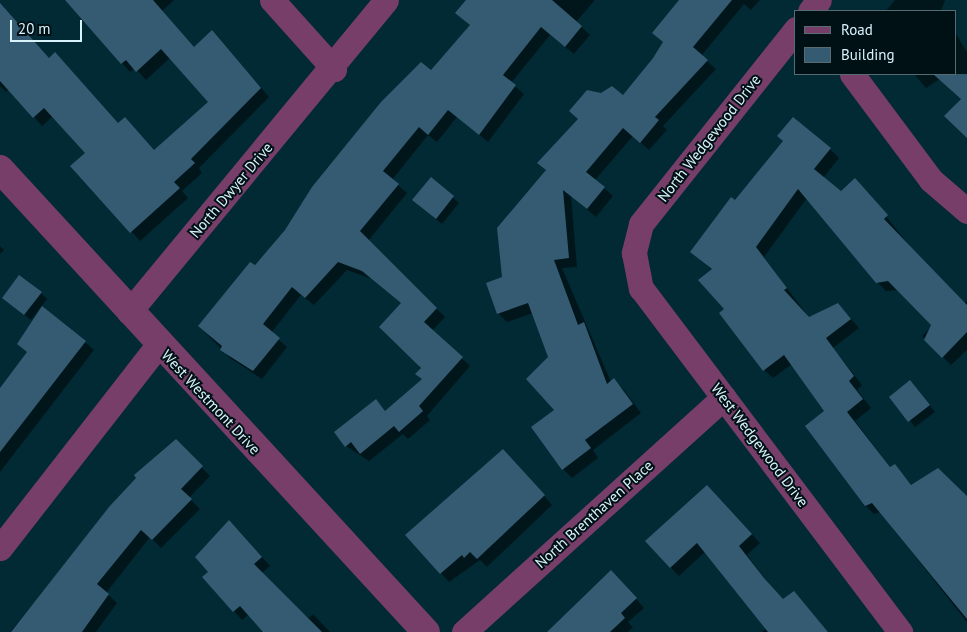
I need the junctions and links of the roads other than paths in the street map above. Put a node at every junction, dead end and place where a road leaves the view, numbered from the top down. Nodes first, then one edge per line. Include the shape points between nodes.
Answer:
1 (272, 0) edge
2 (386, 0) edge
3 (794, 32) edge
4 (334, 69) junction
5 (853, 75) edge
6 (0, 169) edge
7 (967, 211) edge
8 (634, 253) joint
9 (129, 312) junction
10 (158, 345) junction
11 (724, 397) junction
12 (0, 548) edge
13 (426, 632) edge
14 (464, 632) edge
15 (900, 632) edge

1 - 4 street
2 - 4 street, North Dwyer Drive
3 - 8 street, North Wedgewood Drive via 641,224
4 - 9 street, North Dwyer Drive
5 - 7 street via 932,180
6 - 9 street, West Westmont Drive
8 - 11 street, West Wedgewood Drive via 641,288
9 - 10 street, West Westmont Drive
10 - 12 street
10 - 13 street, West Westmont Drive
11 - 14 street, North Brenthaven Place
11 - 15 street, West Wedgewood Drive

